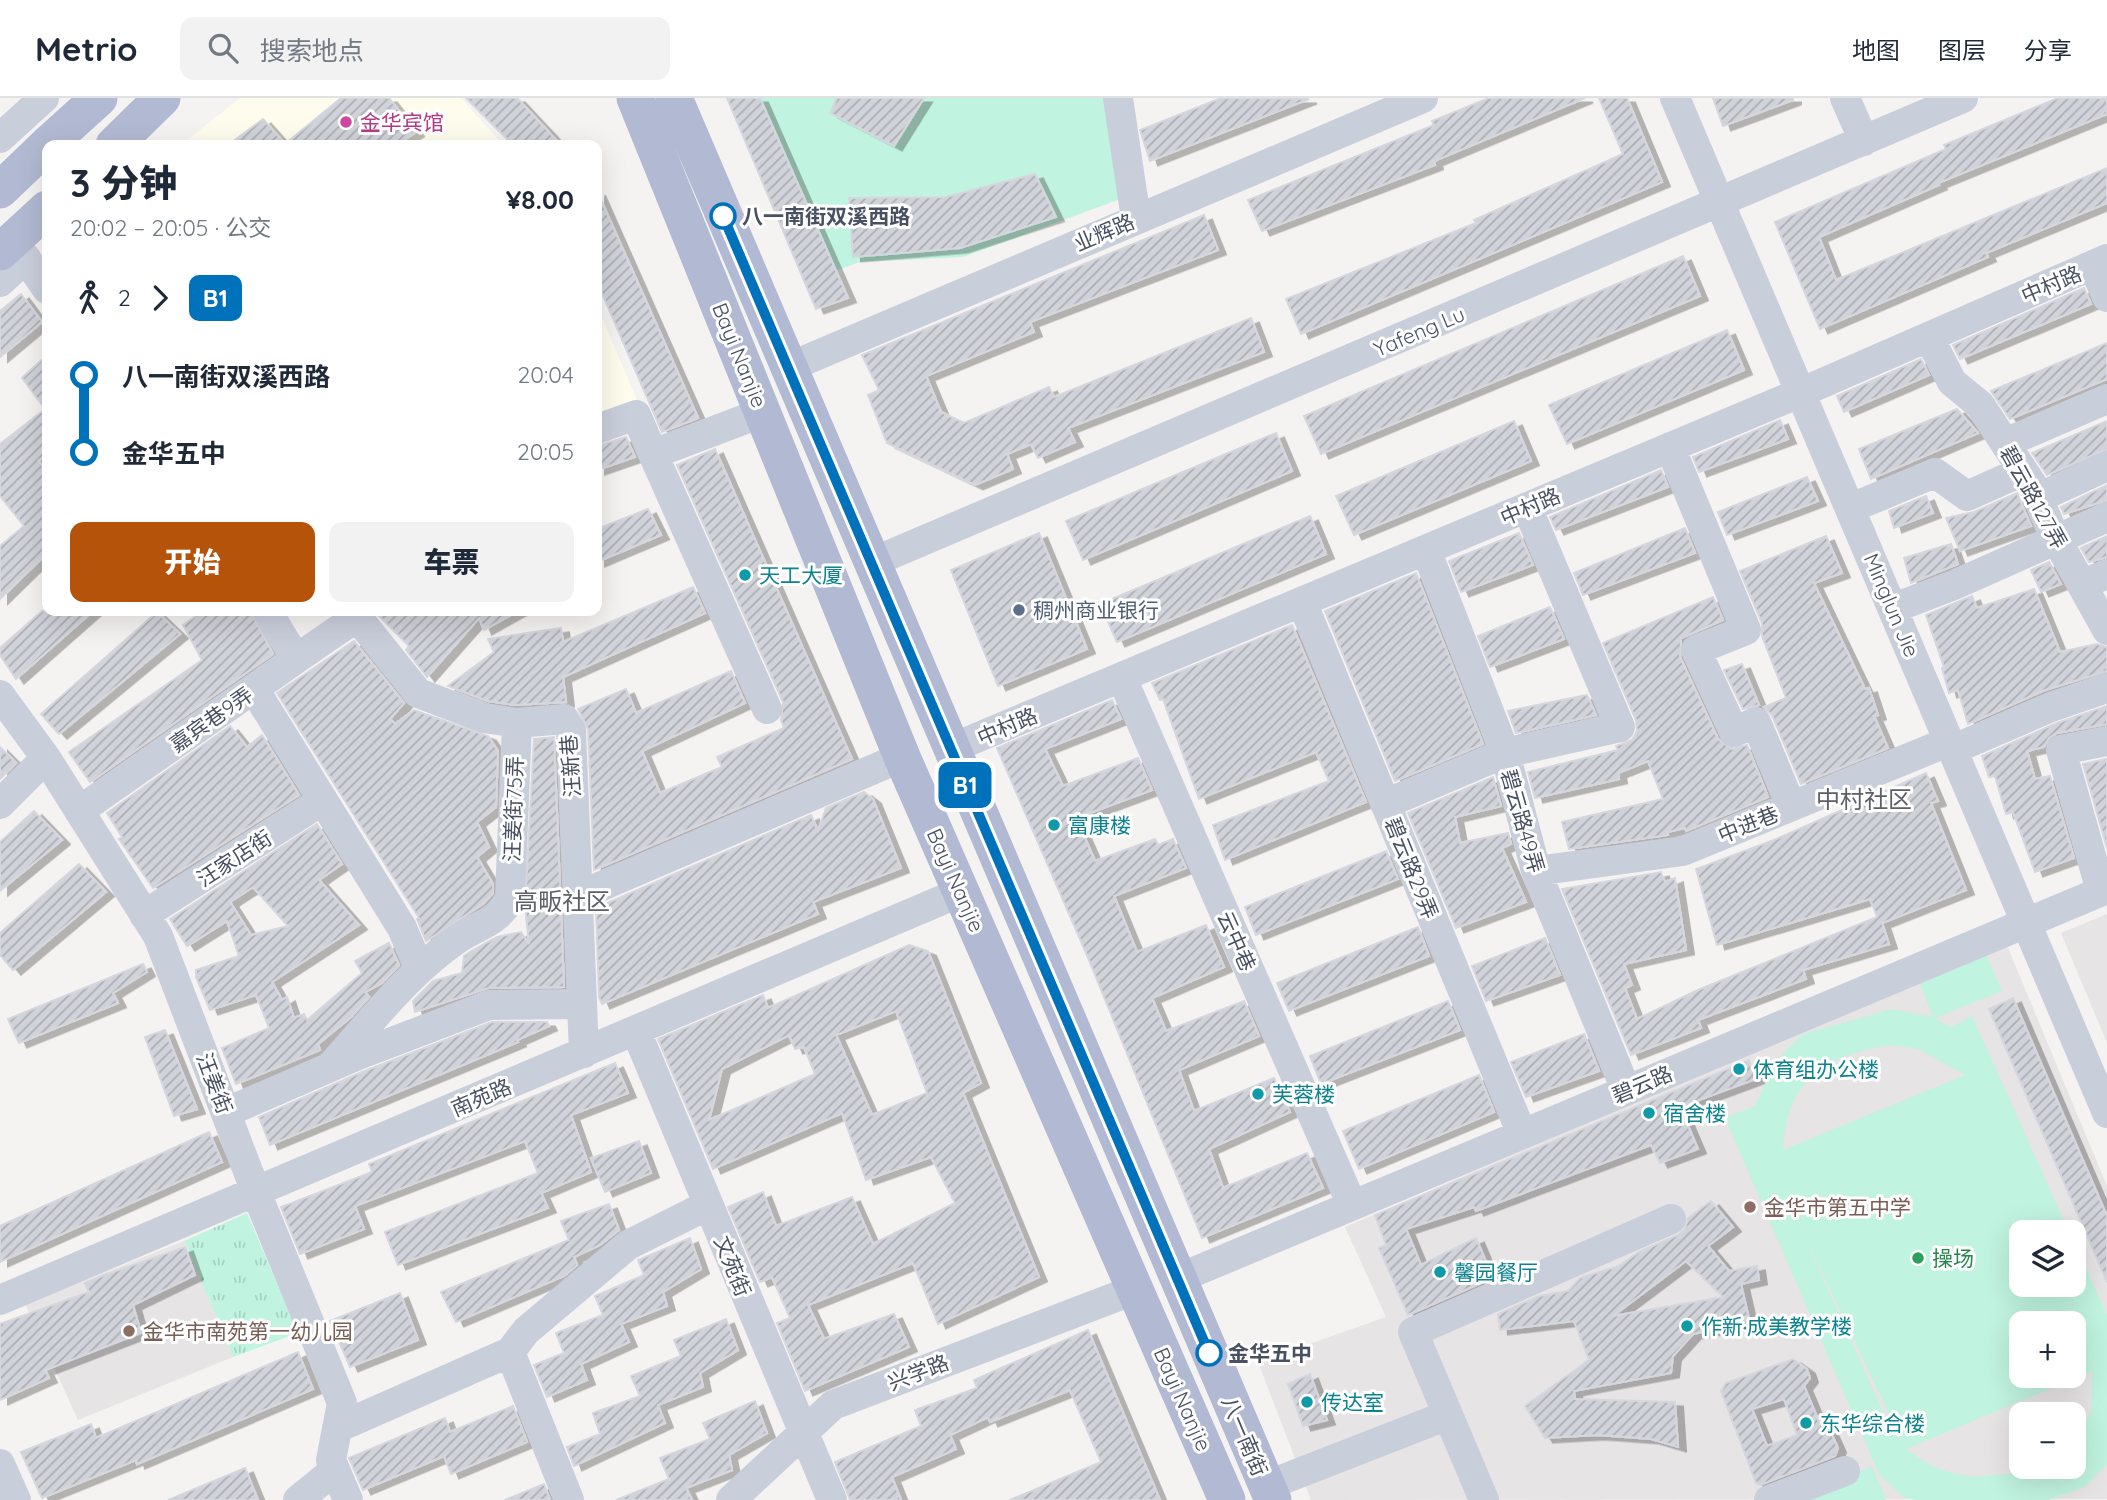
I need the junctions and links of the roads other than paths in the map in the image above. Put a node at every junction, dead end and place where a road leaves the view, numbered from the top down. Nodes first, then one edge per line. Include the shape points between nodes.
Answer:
1 (44, 98) edge
2 (99, 98) edge
3 (162, 98) edge
4 (635, 98) edge
5 (674, 98) edge
6 (1118, 98) edge
7 (1423, 98) edge
8 (1675, 98) edge
9 (1845, 98) edge
10 (1964, 98) edge
11 (0, 138) edge
12 (53, 140) edge
13 (119, 140) edge
14 (1864, 141) junction
15 (42, 150) edge
16 (0, 190) edge
17 (1719, 203) junction
18 (42, 215) edge
19 (1136, 219) junction
20 (13, 250) edge
21 (2100, 262) edge
22 (0, 282) edge
23 (42, 283) edge
24 (2107, 297) edge
25 (1929, 337) junction
26 (787, 368) junction
27 (1802, 392) junction
28 (2107, 399) edge
29 (764, 412) junction
30 (602, 427) edge
31 (2005, 443) junction
32 (1670, 447) junction
33 (653, 454) junction
34 (2107, 466) edge
35 (2023, 471) junction
36 (2038, 498) junction
37 (1527, 507) junction
38 (1851, 508) junction
39 (2107, 517) edge
40 (2057, 540) junction
41 (1426, 550) junction
42 (873, 562) junction
43 (2095, 579) edge
44 (1302, 602) junction
45 (1894, 608) junction
46 (270, 616) edge
47 (2106, 627) edge
48 (296, 659) junction
49 (1122, 678) junction
50 (254, 688) junction
51 (2107, 688) edge
52 (0, 695) edge
53 (767, 709) dead end
54 (517, 723) junction
55 (2107, 741) edge
56 (1952, 745) junction
57 (950, 749) junction
58 (1505, 753) junction
59 (902, 757) junction
60 (46, 758) junction
61 (323, 800) junction
62 (0, 804) edge
63 (1385, 804) junction
64 (1791, 806) junction
65 (79, 811) junction
66 (1536, 870) junction
67 (2104, 890) edge
68 (961, 891) junction
69 (576, 897) junction
70 (144, 915) junction
71 (2027, 923) junction
72 (419, 968) junction
73 (581, 1004) junction
74 (636, 1031) junction
75 (584, 1053) junction
76 (330, 1067) junction
77 (1626, 1090) junction
78 (227, 1112) junction
79 (2107, 1113) edge
80 (1522, 1134) junction
81 (256, 1192) junction
82 (708, 1205) junction
83 (1352, 1205) junction
84 (1671, 1219) dead end
85 (1177, 1279) junction
86 (1134, 1290) junction
87 (0, 1300) edge
88 (510, 1352) junction
89 (1448, 1415) junction
90 (337, 1428) junction
91 (804, 1436) junction
92 (0, 1464) edge
93 (335, 1470) junction
94 (1845, 1471) dead end
95 (1270, 1493) edge
96 (16, 1500) edge
97 (298, 1500) edge
98 (348, 1500) edge
99 (569, 1500) edge
100 (731, 1500) edge
101 (832, 1500) edge
102 (1227, 1500) edge
103 (1484, 1500) edge
104 (1769, 1500) edge

1 - 11 street
2 - 12 main road
3 - 13 main road
4 - 29 main road, Bayi Nanjie
5 - 26 main road, 八一南街
6 - 19 street
7 - 19 street, 业辉路
8 - 17 street, Minglun Jie
9 - 14 street
10 - 14 street, Yafeng Lu
14 - 17 street, Yafeng Lu
15 - 16 main road
17 - 27 street, Minglun Jie
17 - 42 street, Yafeng Lu
18 - 20 main road
19 - 26 street, 业辉路
20 - 22 street
20 - 23 street
21 - 24 street
21 - 25 street, 中村路
25 - 27 street, 中村路
25 - 31 street, 碧云路127弄 via 1952,382 1980,405
26 - 42 main road, 八一南街
27 - 32 street, 中村路
27 - 38 street, Minglun Jie
28 - 31 street
29 - 33 street
29 - 59 main road, Bayi Nanjie
30 - 33 street via 636,415
31 - 35 street, 碧云路127弄
32 - 37 street, 中村路
32 - 64 street via 1746,630 1696,650 1734,732 1756,722
33 - 53 street
34 - 36 street
35 - 36 street, 碧云路127弄
35 - 38 street via 1967,496 1935,472
36 - 40 street, 碧云路127弄
37 - 41 street, 中村路
37 - 58 street via 1620,727
38 - 45 street, Minglun Jie
39 - 40 street
40 - 43 street, 碧云路127弄
40 - 45 street
41 - 44 street, 中村路
41 - 58 street, 碧云路49弄
42 - 57 main road, 八一南街
43 - 47 street, 碧云路127弄
44 - 49 street, 中村路
44 - 63 street, 碧云路29弄
45 - 56 street, Minglun Jie
46 - 48 street
48 - 50 street, 嘉宾巷9弄
48 - 54 street, 汪新巷 via 357,617 418,693 484,718
49 - 57 street, 中村路
49 - 83 street, 云中巷
50 - 61 street
50 - 65 street, 嘉宾巷9弄
51 - 56 street, 中进巷
52 - 60 street, 汪姜街
54 - 69 street, 汪新巷 via 564,719 571,730
54 - 72 street, 汪姜街75弄 via 510,898 502,915 458,938
55 - 67 street via 2061,751
56 - 64 street, 中进巷
56 - 71 street, Minglun Jie
57 - 85 main road, 八一南街
58 - 63 street
58 - 66 street, 碧云路49弄
59 - 68 main road, Bayi Nanjie
59 - 69 street
60 - 62 street
60 - 65 street, 汪姜街
61 - 70 street, 汪家店街
61 - 72 street via 402,928
63 - 80 street, 碧云路29弄
64 - 66 street, 中进巷 via 1683,851
65 - 70 street, 汪姜街
66 - 77 street, 碧云路49弄
67 - 71 street, 碧云路
68 - 74 street, 南苑路
68 - 86 main road, Bayi Nanjie
69 - 73 street, 汪新巷
70 - 78 street, 汪姜街 via 158,936
71 - 77 street, 碧云路
71 - 79 street, Minglun Jie
72 - 76 street, 汪姜街75弄
73 - 75 street, 汪新巷
73 - 76 street via 489,1005
74 - 75 street, 南苑路
74 - 82 street, 文苑街
75 - 81 street, 南苑路
76 - 78 street
77 - 80 street, 碧云路
78 - 81 street, 汪姜街
80 - 83 street, 碧云路
81 - 87 street, 南苑路
81 - 90 street, 汪姜街 via 342,1403
82 - 88 street via 628,1245 526,1331
82 - 91 street, 文苑街
83 - 85 street, 碧云路
84 - 89 street via 1413,1332
85 - 95 main road, 八一南街
86 - 91 street, 兴学路 via 833,1405
86 - 102 main road, Bayi Nanjie
88 - 90 street
88 - 99 street
89 - 95 street
89 - 103 street
90 - 93 street, 汪姜街 via 331,1460
91 - 100 street, 兴学路
91 - 101 street, 文苑街
92 - 96 street
93 - 97 street
93 - 98 street, 汪姜街
94 - 104 street

